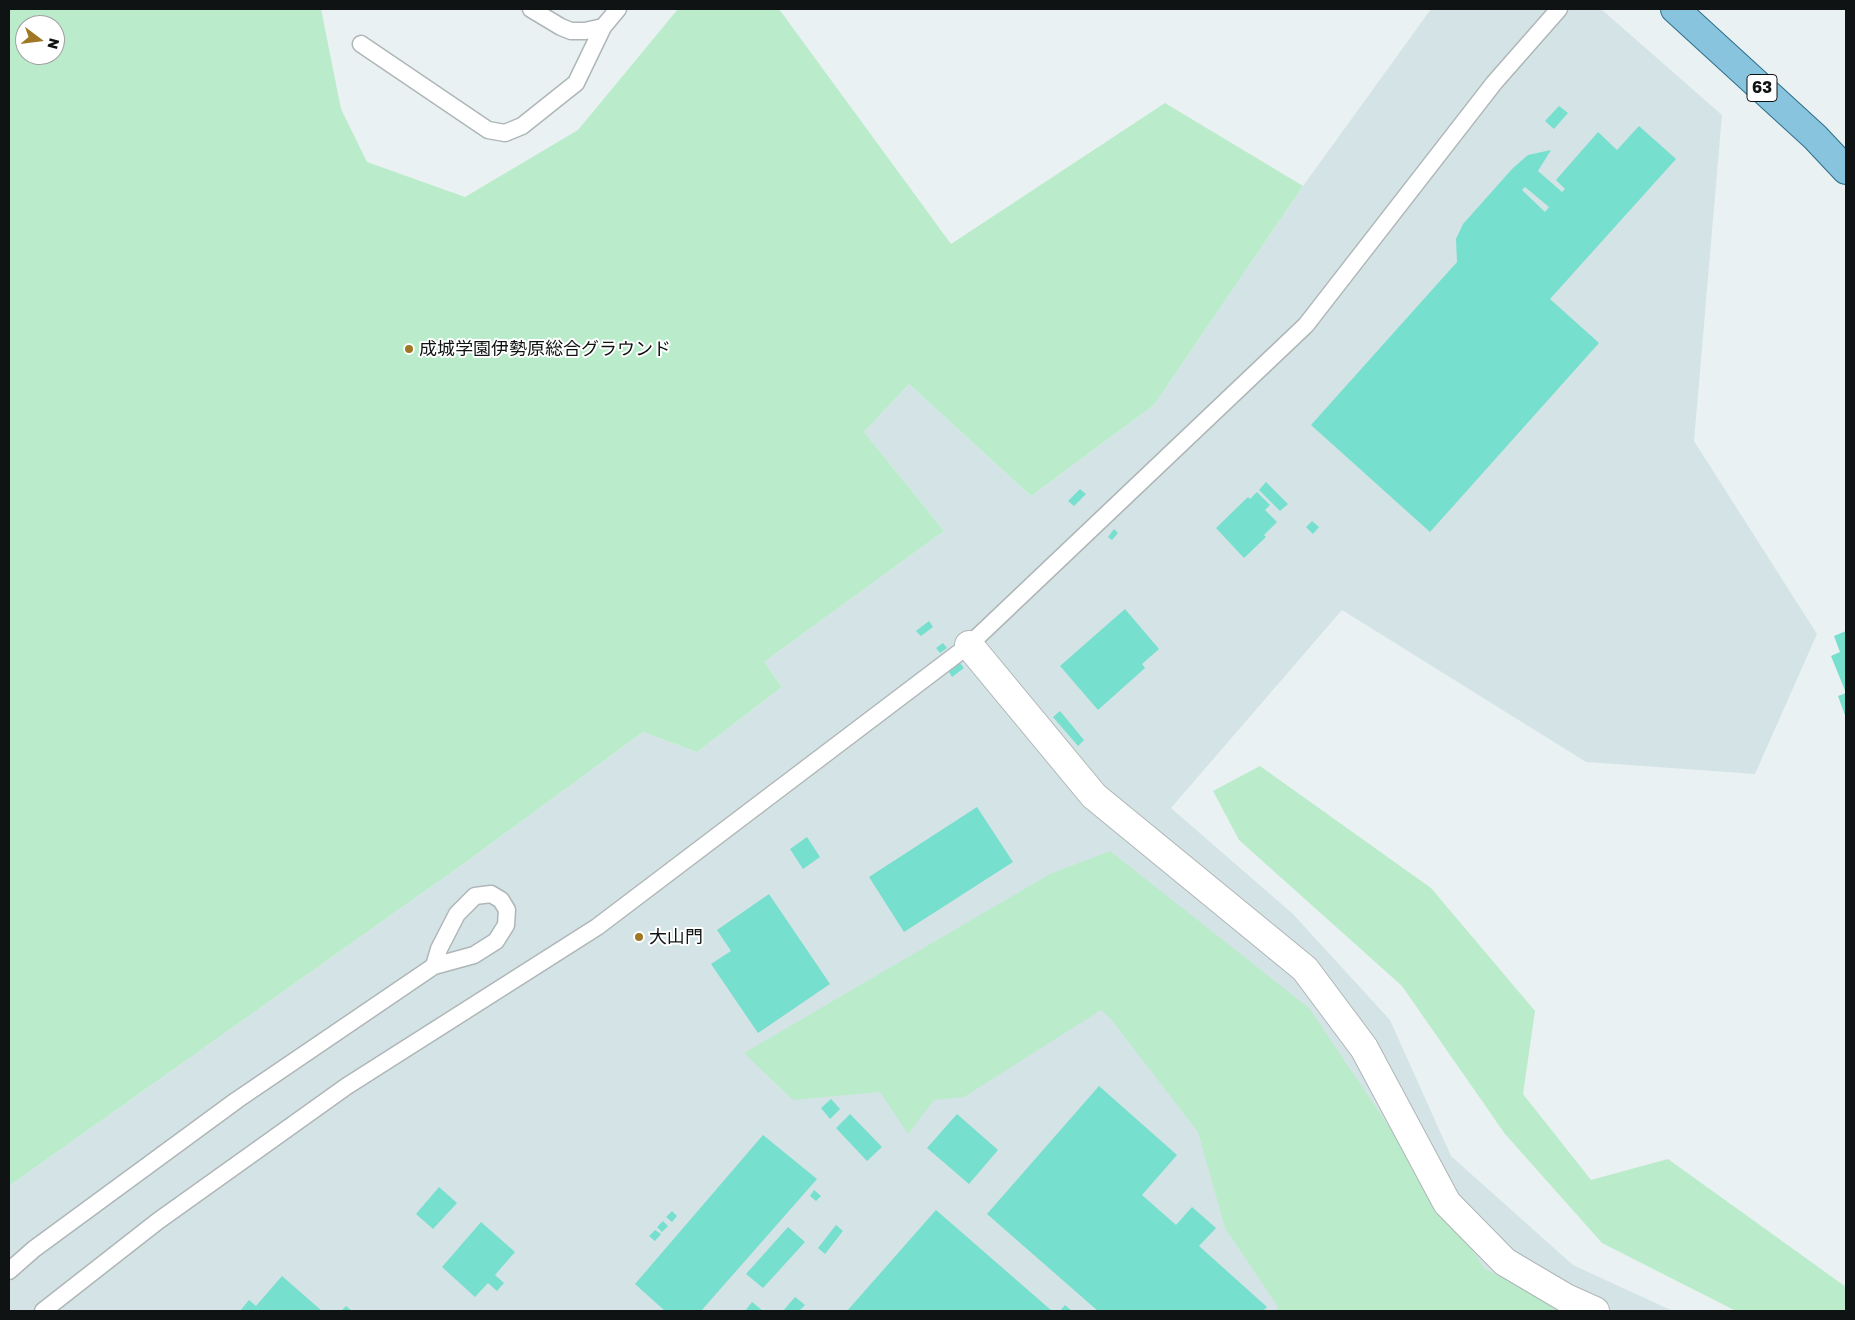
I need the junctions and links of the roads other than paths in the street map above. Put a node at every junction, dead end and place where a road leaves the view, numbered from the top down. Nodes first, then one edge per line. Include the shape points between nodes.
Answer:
1 (530, 9) edge
2 (1559, 9) edge
3 (1675, 9) edge
4 (614, 10) edge
5 (603, 27) junction
6 (361, 44) dead end
7 (1846, 170) edge
8 (969, 645) junction
9 (434, 966) junction
10 (9, 1271) edge
11 (43, 1311) edge
12 (1595, 1311) edge

1 - 5 lane via 571,31 585,32
2 - 8 lane via 1494,83 1306,324
3 - 7 main road, 63 via 1815,137
4 - 5 lane
5 - 6 lane via 576,83 522,126 505,133 488,130
8 - 11 lane via 598,927 347,1086 158,1221
8 - 12 street via 1094,796 1305,969 1364,1048 1447,1203 1505,1262
9 - 9 lane via 457,914 475,896 491,894 501,900 507,910 506,925 496,942 474,955
9 - 10 lane via 237,1100 34,1249

